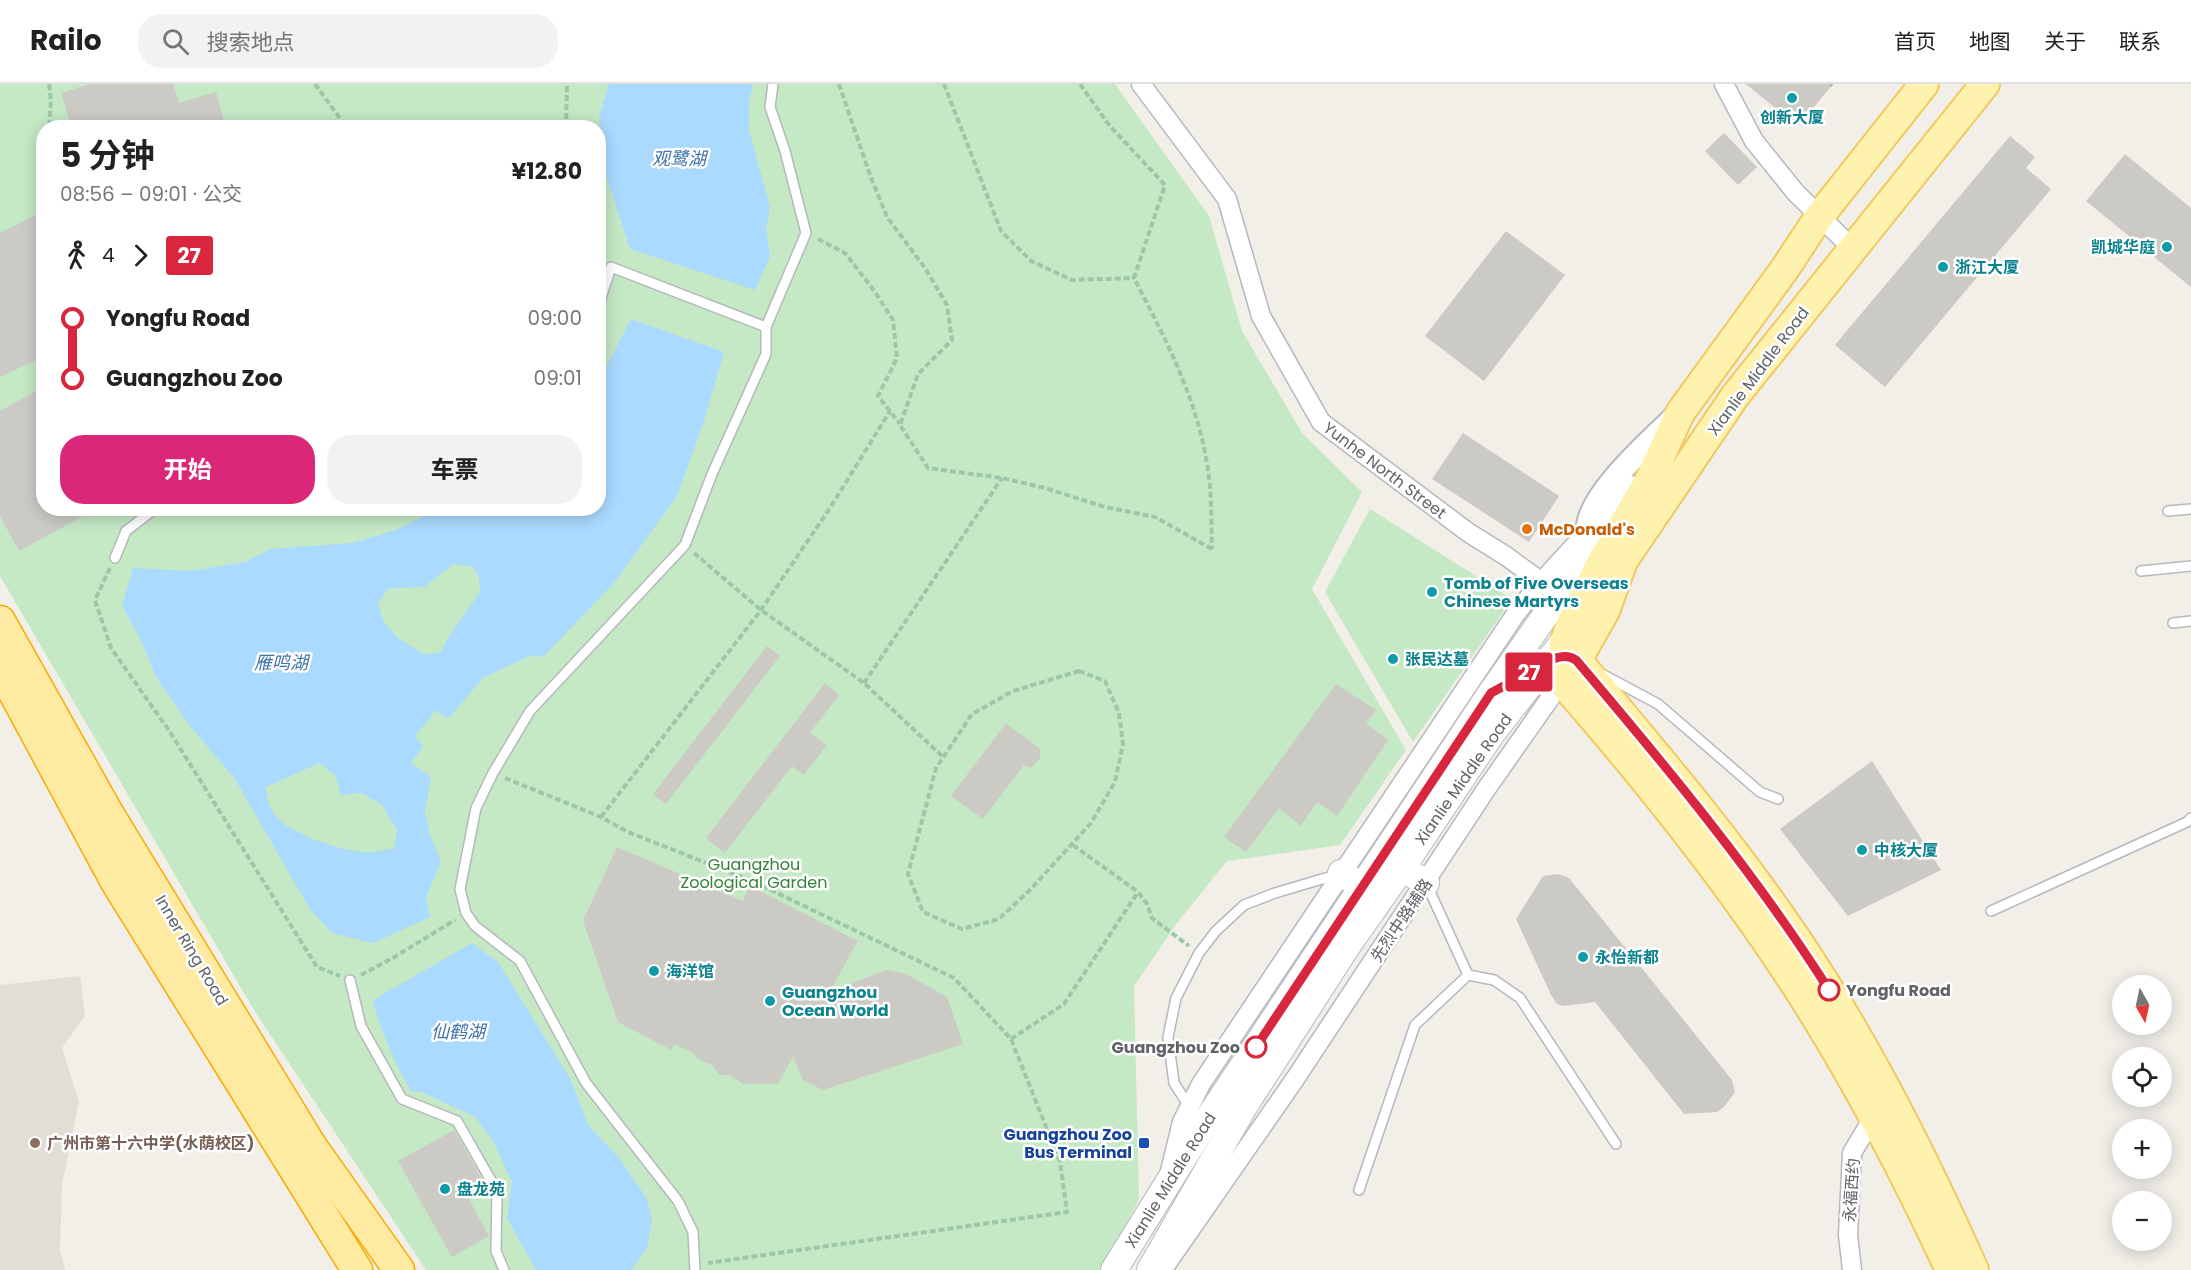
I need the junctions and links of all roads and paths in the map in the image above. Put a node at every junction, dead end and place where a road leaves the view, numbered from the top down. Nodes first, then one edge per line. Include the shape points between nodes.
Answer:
1 (49, 84) edge
2 (315, 84) edge
3 (567, 84) edge
4 (773, 84) edge
5 (839, 84) edge
6 (944, 84) edge
7 (1080, 84) edge
8 (1141, 84) edge
9 (1724, 84) edge
10 (1924, 84) edge
11 (1985, 84) edge
12 (50, 120) edge
13 (341, 120) edge
14 (566, 120) edge
15 (1819, 217) junction
16 (806, 233) junction
17 (1852, 248) junction
18 (1134, 278) junction
19 (606, 282) edge
20 (766, 327) junction
21 (890, 411) junction
22 (900, 425) junction
23 (1002, 478) junction
24 (2191, 509) edge
25 (2168, 511) dead end
26 (146, 516) edge
27 (1604, 544) junction
28 (685, 545) junction
29 (115, 558) joint
30 (2191, 566) edge
31 (2141, 571) dead end
32 (1550, 589) junction
33 (761, 610) junction
34 (0, 621) edge
35 (2191, 621) edge
36 (2173, 623) dead end
37 (1563, 660) junction
38 (0, 667) edge
39 (864, 683) junction
40 (1491, 693) junction
41 (943, 757) junction
42 (493, 773) junction
43 (1778, 799) dead end
44 (601, 817) junction
45 (2191, 818) edge
46 (1073, 845) junction
47 (1402, 868) junction
48 (1341, 873) junction
49 (1426, 883) junction
50 (1363, 887) junction
51 (1138, 892) junction
52 (1991, 911) dead end
53 (466, 913) junction
54 (1199, 953) junction
55 (1468, 975) junction
56 (350, 980) junction
57 (1011, 1040) junction
58 (1199, 1112) junction
59 (1874, 1116) junction
60 (1616, 1144) dead end
61 (1359, 1190) dead end
62 (695, 1267) edge
63 (357, 1270) edge
64 (399, 1270) edge
65 (504, 1270) edge
66 (1114, 1270) edge
67 (1150, 1270) edge
68 (1162, 1270) edge
69 (1852, 1270) edge
70 (1950, 1270) edge
71 (1974, 1270) edge

1 - 12 path
2 - 13 path
3 - 14 path
4 - 16 lane via 770,107
5 - 22 path via 887,217 947,305 952,340 918,374
6 - 18 path via 1001,231 1032,261 1072,280
7 - 18 path via 1109,125 1165,185
8 - 32 street, Yunhe North Street via 1227,199 1261,316 1321,422
9 - 15 street via 1754,141
10 - 15 main road
11 - 17 main road, Xianlie Middle Road
15 - 17 street
15 - 27 main road via 1680,413 1650,479
16 - 20 lane
16 - 21 path via 844,253 893,320 897,358 878,396
17 - 27 main road, Xianlie Middle Road via 1735,396
18 - 23 path via 1178,364 1197,419 1209,471 1212,549 1155,517
19 - 20 lane via 611,267
20 - 28 lane via 766,354
21 - 22 path
21 - 33 path
22 - 23 path via 928,468
23 - 39 path
24 - 25 lane
26 - 29 lane via 126,531
27 - 32 main road, Xianlie Middle Road
27 - 37 main road via 1579,604
28 - 33 path
28 - 42 lane via 530,711
29 - 56 path via 95,600 111,648 170,732 317,967
30 - 31 lane
32 - 40 main road, Xianlie Middle Road
32 - 48 street via 1497,642
33 - 39 path
33 - 44 path
34 - 64 highway, Inner Ring Road via 108,813 312,1147
35 - 36 lane
37 - 40 main road
37 - 43 lane via 1658,705 1760,792
37 - 47 main road, Xianlie Middle Road via 1490,736
37 - 49 street, 先烈中路辅路
37 - 59 main road via 1752,922 1809,1006
37 - 71 main road via 1654,751 1801,946 1914,1141
38 - 63 highway, Inner Ring Road via 116,882
39 - 41 path
40 - 50 main road, Xianlie Middle Road
41 - 46 path via 936,768 908,874 923,912 962,929 999,919
41 - 46 path via 972,714 1013,691 1079,671 1105,681 1119,713 1123,744 1115,782
42 - 44 path
42 - 53 lane via 476,808 460,889
44 - 57 path via 627,832 752,881 954,978
45 - 52 lane
46 - 51 path
47 - 49 main road
47 - 67 main road, Xianlie Middle Road via 1256,1088
48 - 50 main road
48 - 54 lane via 1244,905
48 - 58 street via 1207,1076
49 - 55 lane
49 - 68 street, 先烈中路辅路
50 - 58 main road, Xianlie Middle Road
51 - 54 path via 1152,918
51 - 57 path via 1064,1004
53 - 56 path
53 - 62 lane via 475,926 520,961 586,1083 678,1201 693,1232
54 - 58 lane via 1176,998 1168,1037 1174,1083
55 - 60 lane via 1494,980 1520,998
55 - 61 lane via 1415,1025
56 - 65 lane via 361,1026 402,1099 457,1121 497,1191 496,1251
57 - 62 path via 1060,1162 1066,1212
58 - 66 main road, Xianlie Middle Road via 1167,1184
59 - 69 street, 永福西约 via 1852,1153 1848,1234
59 - 70 main road

